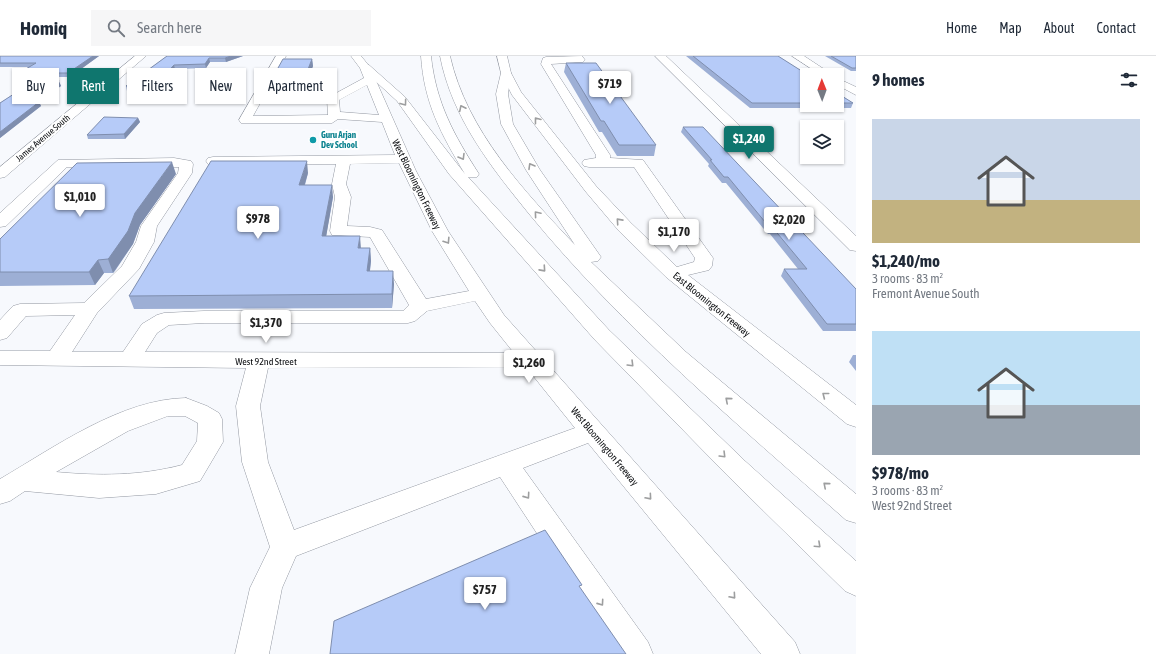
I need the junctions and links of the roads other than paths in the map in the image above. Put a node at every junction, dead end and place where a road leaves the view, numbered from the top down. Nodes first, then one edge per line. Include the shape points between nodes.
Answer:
1 (141, 56) edge
2 (281, 56) edge
3 (426, 56) edge
4 (445, 56) edge
5 (660, 56) edge
6 (797, 56) edge
7 (579, 58) edge
8 (504, 65) edge
9 (364, 67) edge
10 (817, 68) edge
11 (844, 85) edge
12 (856, 92) edge
13 (334, 115) junction
14 (386, 119) junction
15 (404, 159) junction
16 (213, 161) edge
17 (344, 161) junction
18 (603, 162) junction
19 (572, 165) junction
20 (0, 174) edge
21 (0, 222) edge
22 (516, 240) junction
23 (856, 246) edge
24 (673, 273) junction
25 (481, 294) junction
26 (622, 303) junction
27 (420, 306) junction
28 (89, 309) junction
29 (0, 333) edge
30 (0, 358) edge
31 (57, 358) junction
32 (129, 360) junction
33 (532, 360) junction
34 (259, 361) junction
35 (856, 418) edge
36 (593, 431) junction
37 (505, 464) junction
38 (11, 486) edge
39 (856, 511) edge
40 (285, 547) junction
41 (856, 581) edge
42 (252, 654) edge
43 (636, 654) edge
44 (783, 654) edge

1 - 20 main road, James Avenue South
2 - 13 main road via 245,120 332,120
3 -> 22 main road via 427,77 434,104 446,131
26 -> 4 main road via 540,217 500,167 468,120 452,86
5 - 23 main road
6 - 10 main road
7 - 18 main road via 546,60 603,155
19 -> 8 main road, East Bloomington Freeway via 516,93
26 -> 8 main road via 533,170 507,124 502,94
9 - 13 main road via 333,98
9 - 14 main road, West Bloomington Freeway
9 -> 22 main road via 401,99 454,171
11 - 12 main road
13 - 14 main road
14 - 15 main road, West Bloomington Freeway
15 - 17 main road
15 -> 25 main road, West Bloomington Freeway via 440,231
16 - 17 main road
17 - 27 main road via 339,184 343,197 338,232 376,234
18 - 19 main road
18 - 24 main road via 638,163 704,258 703,266
24 -> 19 main road, East Bloomington Freeway via 625,227
21 - 28 main road via 63,163 186,164 185,173 149,226 146,242 130,269
22 -> 41 main road via 602,335 736,468
35 -> 24 main road, East Bloomington Freeway
25 - 27 main road
25 - 33 main road, West Bloomington Freeway via 497,319
39 -> 26 main road via 695,372
27 - 32 main road via 408,317 164,319 149,329
28 - 29 main road via 20,310
28 - 31 main road
30 - 31 main road, West 92nd Street
31 - 32 main road, West 92nd Street
32 - 34 main road, West 92nd Street
33 - 34 main road, West 92nd Street
33 - 36 main road, West Bloomington Freeway
34 - 40 main road via 248,406 254,462
36 - 37 main road
36 -> 44 main road, West Bloomington Freeway
37 - 40 main road
37 -> 43 main road
38 - 38 main road via 124,421 159,408 186,407 210,419 210,442 191,473 156,483 99,487
40 - 42 main road via 266,588

